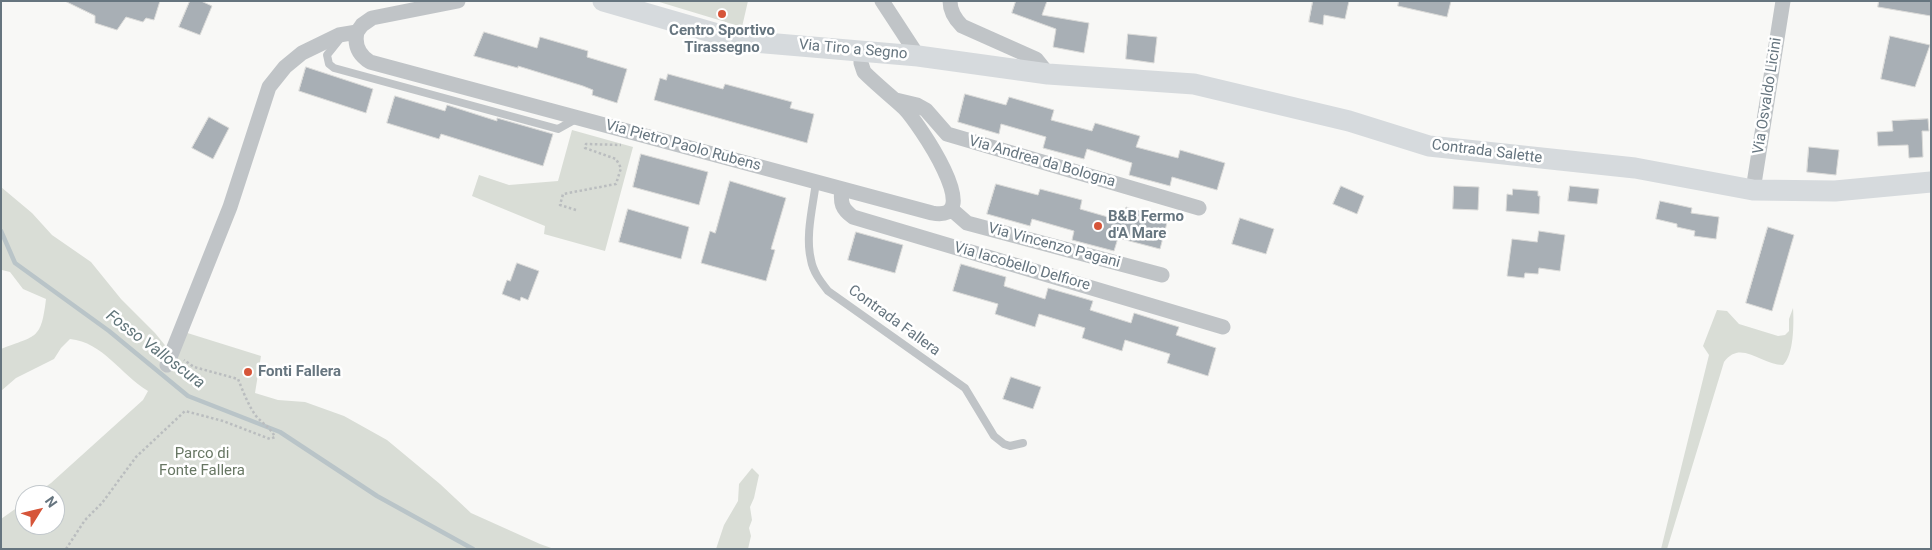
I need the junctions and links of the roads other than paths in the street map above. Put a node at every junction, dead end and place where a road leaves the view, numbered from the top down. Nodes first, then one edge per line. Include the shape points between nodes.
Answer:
1 (458, 1) edge
2 (603, 1) edge
3 (882, 1) edge
4 (950, 1) edge
5 (1783, 1) edge
6 (352, 32) junction
7 (861, 51) junction
8 (918, 56) junction
9 (1048, 74) junction
10 (895, 100) junction
11 (578, 118) junction
12 (816, 182) junction
13 (1931, 182) edge
14 (842, 189) junction
15 (1753, 190) junction
16 (951, 208) junction
17 (1199, 208) dead end
18 (1162, 275) dead end
19 (1223, 326) dead end
20 (170, 358) road end
21 (1023, 443) dead end

1 - 6 street via 372,18
2 - 7 main road, Via Tiro a Segno via 742,41
3 - 8 street
4 - 9 street via 955,20 962,26 1036,59
5 - 15 street, Via Osvaldo Licini
6 - 11 street, Via Pietro Paolo Rubens via 358,50 370,62
6 - 11 lane via 327,55 329,64 334,68 558,129
6 - 20 street via 302,53 269,87 230,206
7 - 8 main road, Via Tiro a Segno
7 - 10 street via 864,72
8 - 9 main road, Via Tiro a Segno
9 - 15 main road, Contrada Salette via 1194,84 1349,121 1429,146 1635,168
10 - 16 street via 921,129 944,172 954,194
10 - 17 street, Via Andrea da Bologna via 926,110 947,134
11 - 12 street, Via Pietro Paolo Rubens
12 - 14 street, Via Pietro Paolo Rubens
12 - 21 lane, Contrada Fallera via 810,238 811,260 819,279 828,290 965,388 994,436 1010,446
13 - 15 main road, Contrada Salette via 1834,191
14 - 16 street, Via Pietro Paolo Rubens via 935,214 944,214
14 - 19 street, Via Iacobello Delfiore via 841,204 853,217
16 - 18 street, Via Vincenzo Pagani via 967,223

